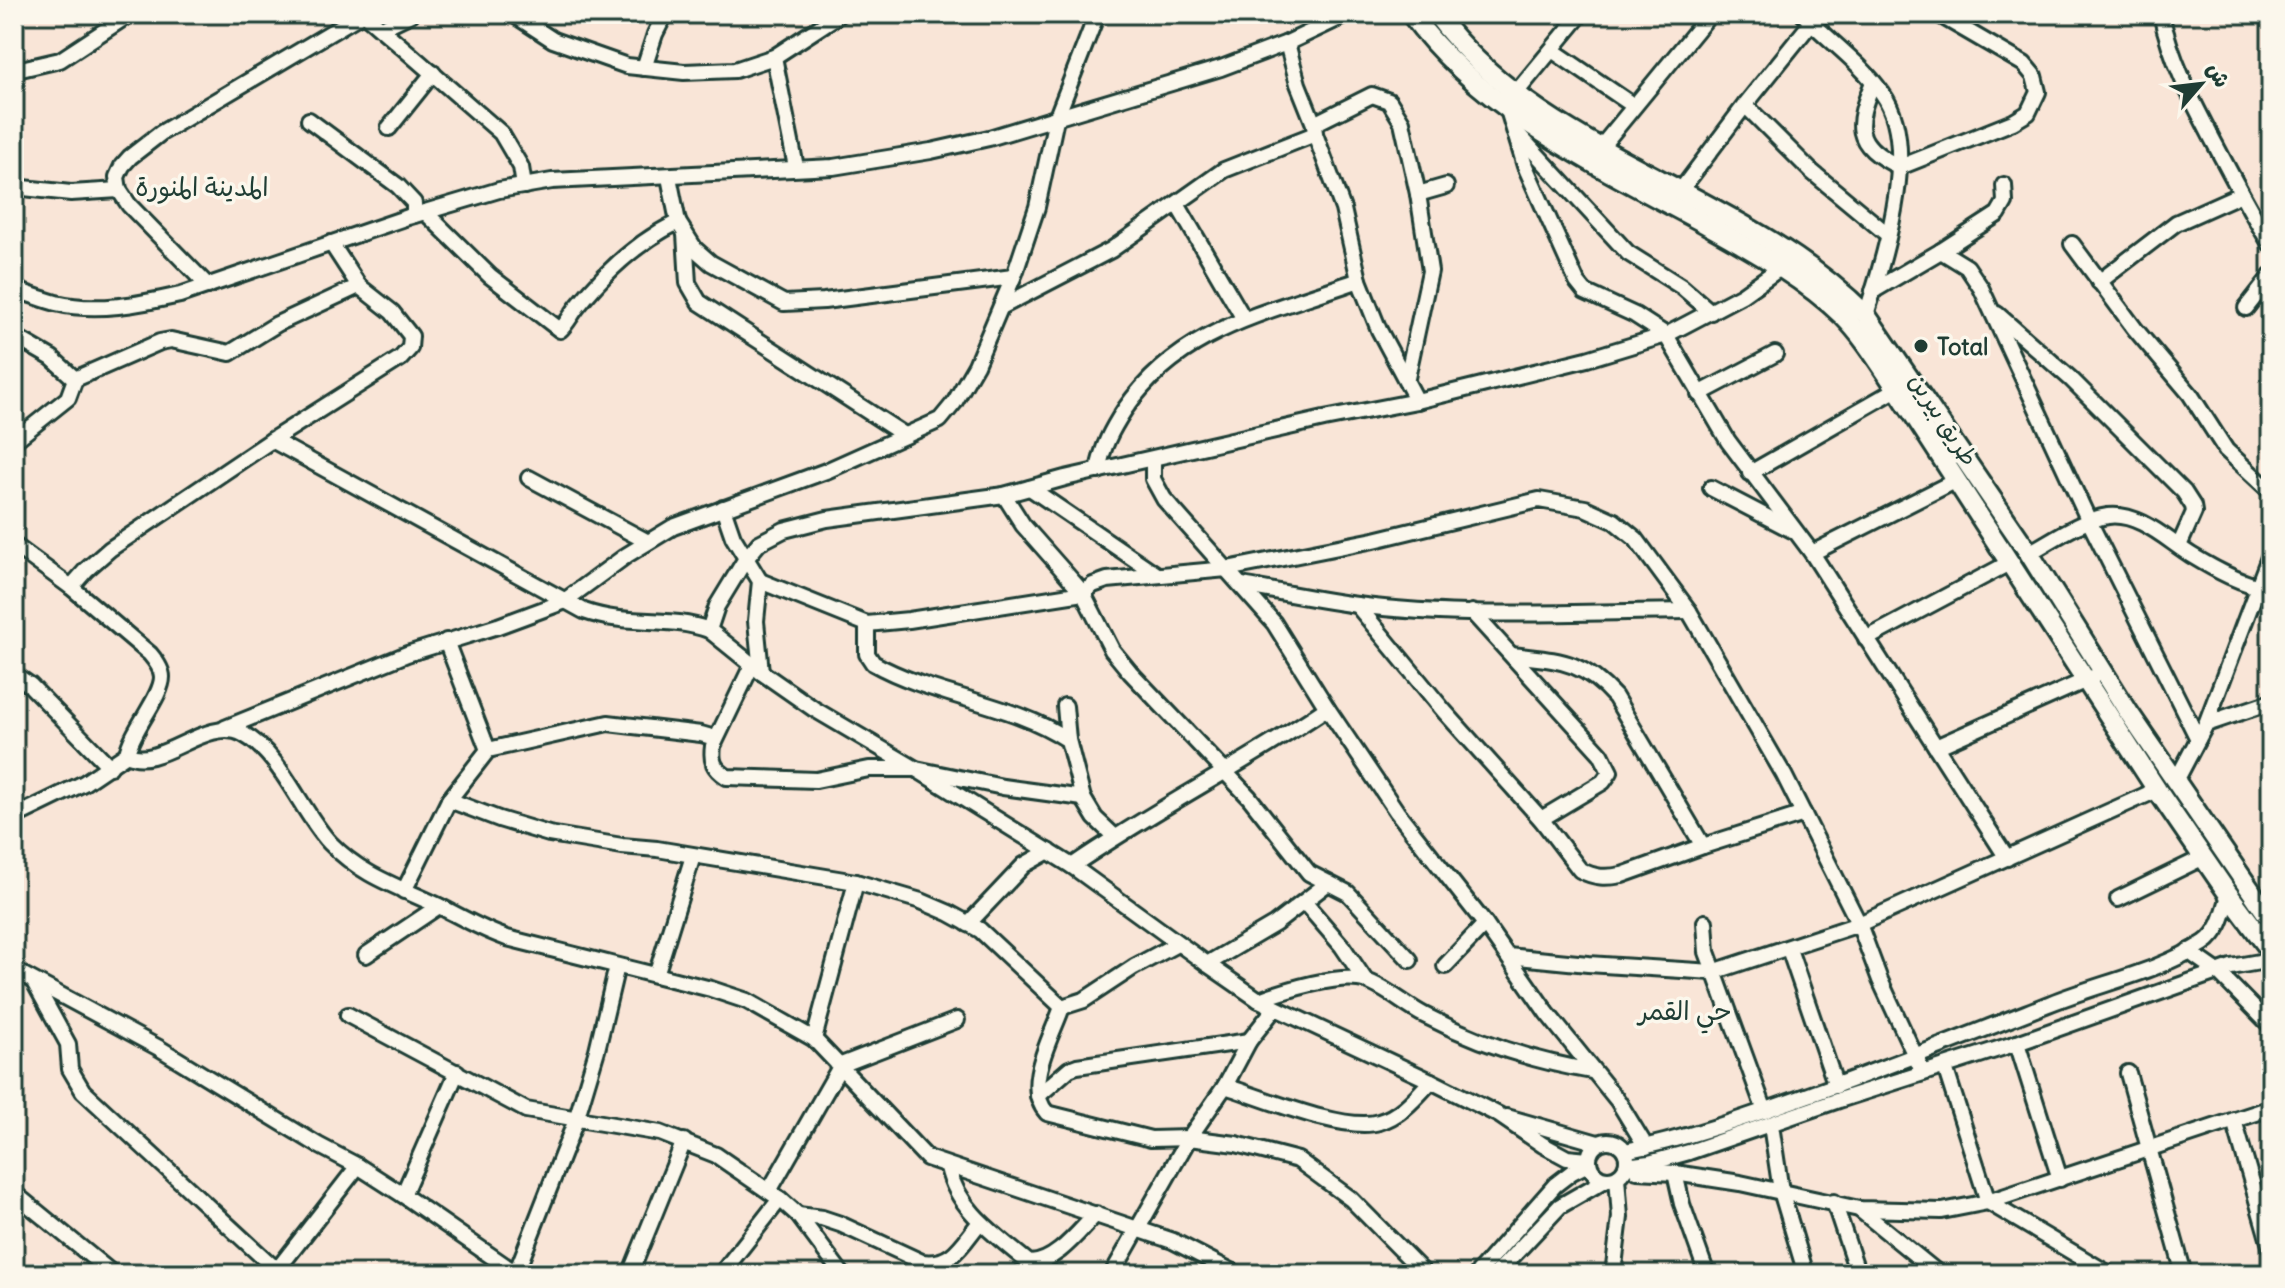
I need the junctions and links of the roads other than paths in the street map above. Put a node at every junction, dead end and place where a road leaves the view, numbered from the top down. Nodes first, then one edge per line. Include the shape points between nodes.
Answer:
1 (130, 14) edge
2 (363, 14) edge
3 (411, 14) edge
4 (513, 14) edge
5 (665, 14) edge
6 (840, 14) edge
7 (1097, 14) edge
8 (1348, 14) edge
9 (1411, 14) edge
10 (1436, 14) edge
11 (1581, 14) edge
12 (1710, 14) edge
13 (1938, 14) edge
14 (2161, 14) edge
15 (1807, 18) edge
16 (382, 28) junction
17 (1287, 43) junction
18 (1552, 50) junction
19 (774, 57) junction
20 (644, 68) junction
21 (21, 69) dead end
22 (433, 73) junction
23 (1873, 82) junction
24 (1512, 102) junction
25 (1745, 105) junction
26 (1634, 106) junction
27 (1056, 119) junction
28 (309, 120) dead end
29 (389, 128) dead end
30 (1314, 129) junction
31 (1514, 130) junction
32 (1601, 147) junction
33 (796, 167) junction
34 (1900, 167) junction
35 (669, 177) junction
36 (2004, 185) dead end
37 (524, 186) junction
38 (1446, 186) dead end
39 (14, 187) edge
40 (119, 190) junction
41 (1681, 190) junction
42 (1418, 194) junction
43 (2241, 194) junction
44 (1177, 204) junction
45 (420, 214) junction
46 (681, 228) junction
47 (1887, 234) junction
48 (331, 243) junction
49 (2072, 244) dead end
50 (2271, 245) edge
51 (1941, 251) junction
52 (1780, 268) junction
53 (2271, 276) edge
54 (1013, 277) junction
55 (1359, 280) junction
56 (2099, 282) junction
57 (208, 286) junction
58 (359, 286) junction
59 (14, 289) edge
60 (1873, 291) junction
61 (1001, 307) junction
62 (1991, 308) junction
63 (2246, 308) dead end
64 (1711, 312) junction
65 (1866, 315) junction
66 (1244, 319) junction
67 (1666, 335) junction
68 (14, 336) edge
69 (1775, 354) dead end
70 (1407, 378) junction
71 (75, 379) junction
72 (1897, 389) junction
73 (1699, 394) junction
74 (1417, 401) junction
75 (906, 436) junction
76 (272, 440) junction
77 (14, 441) edge
78 (1153, 459) junction
79 (1098, 471) junction
80 (1750, 473) junction
81 (529, 478) dead end
82 (1955, 481) junction
83 (1030, 488) junction
84 (1711, 488) dead end
85 (2271, 492) edge
86 (1004, 495) junction
87 (723, 508) junction
88 (2089, 521) junction
89 (1795, 532) junction
90 (648, 542) junction
91 (14, 545) edge
92 (2179, 546) junction
93 (2271, 552) edge
94 (1812, 553) junction
95 (2029, 553) junction
96 (745, 560) junction
97 (2011, 562) junction
98 (1227, 569) junction
99 (1156, 574) junction
100 (760, 581) junction
101 (1242, 585) junction
102 (71, 587) junction
103 (2265, 588) edge
104 (1083, 593) junction
105 (563, 602) junction
106 (1357, 605) junction
107 (1689, 611) junction
108 (1472, 612) junction
109 (867, 624) junction
110 (709, 630) junction
111 (1866, 639) junction
112 (446, 641) junction
113 (1512, 655) junction
114 (757, 668) junction
115 (14, 674) edge
116 (2094, 676) junction
117 (2271, 702) edge
118 (1065, 706) dead end
119 (1327, 708) junction
120 (2206, 724) junction
121 (225, 728) junction
122 (715, 738) junction
123 (2198, 739) junction
124 (1068, 740) junction
125 (1936, 747) junction
126 (488, 750) junction
127 (127, 754) junction
128 (110, 767) junction
129 (916, 769) junction
130 (1226, 772) junction
131 (2176, 781) junction
132 (2157, 790) junction
133 (1083, 798) junction
134 (449, 800) junction
135 (1804, 814) junction
136 (14, 817) edge
137 (1541, 819) junction
138 (1115, 837) junction
139 (1703, 846) junction
140 (1049, 851) junction
141 (693, 856) junction
142 (2204, 857) junction
143 (2007, 858) junction
144 (1072, 866) junction
145 (856, 882) junction
146 (1328, 883) junction
147 (404, 891) junction
148 (2229, 895) junction
149 (2118, 899) dead end
150 (1305, 903) junction
151 (439, 906) junction
152 (2269, 915) edge
153 (1705, 922) dead end
154 (968, 924) junction
155 (1485, 924) junction
156 (1859, 924) junction
157 (1177, 944) junction
158 (1789, 949) junction
159 (2188, 951) junction
160 (2271, 951) edge
161 (366, 955) dead end
162 (1508, 956) junction
163 (1410, 960) dead end
164 (2271, 960) edge
165 (1207, 964) junction
166 (617, 966) junction
167 (1445, 966) dead end
168 (14, 970) edge
169 (1713, 972) junction
170 (2218, 972) junction
171 (656, 975) junction
172 (1365, 980) junction
173 (34, 982) junction
174 (1259, 1000) junction
175 (1062, 1007) junction
176 (1275, 1008) junction
177 (348, 1015) dead end
178 (957, 1020) dead end
179 (2271, 1026) edge
180 (814, 1039) junction
181 (1249, 1041) junction
182 (2017, 1043) junction
183 (1916, 1056) junction
184 (841, 1065) junction
185 (1945, 1067) junction
186 (1592, 1071) junction
187 (457, 1072) junction
188 (1923, 1073) junction
189 (2128, 1073) dead end
190 (1431, 1081) junction
191 (1225, 1086) junction
192 (1836, 1086) junction
193 (1038, 1096) junction
194 (2271, 1108) edge
195 (1765, 1111) junction
196 (1499, 1115) junction
197 (576, 1120) junction
198 (2234, 1120) junction
199 (1771, 1125) junction
200 (1189, 1138) junction
201 (1676, 1138) junction
202 (684, 1141) junction
203 (1598, 1143) junction
204 (1646, 1147) junction
205 (2150, 1149) junction
206 (1683, 1154) junction
207 (1588, 1162) junction
208 (358, 1166) junction
209 (948, 1167) junction
210 (1620, 1169) junction
211 (1675, 1173) junction
212 (1691, 1176) junction
213 (2060, 1179) junction
214 (1781, 1191) junction
215 (14, 1193) edge
216 (403, 1195) junction
217 (775, 1195) junction
218 (1834, 1202) junction
219 (1988, 1202) junction
220 (1859, 1209) junction
221 (1096, 1214) junction
222 (798, 1215) junction
223 (980, 1222) junction
224 (1138, 1230) junction
225 (2271, 1249) edge
226 (2271, 1272) edge
227 (113, 1274) edge
228 (517, 1274) edge
229 (630, 1274) edge
230 (721, 1274) edge
231 (842, 1274) edge
232 (1112, 1274) edge
233 (1237, 1274) edge
234 (1425, 1274) edge
235 (1477, 1274) edge
236 (1496, 1274) edge
237 (1613, 1274) edge
238 (1707, 1274) edge
239 (1806, 1274) edge
240 (1858, 1274) edge
241 (1939, 1274) edge
242 (2109, 1274) edge
243 (2184, 1274) edge
244 (2262, 1274) edge

1 - 21 street via 60,60
2 - 16 street
2 - 40 street via 161,133 122,166
3 - 16 street
4 - 20 street via 553,40
5 - 20 street
6 - 19 street
7 - 27 street
8 - 17 street
9 - 24 main road, طريق بيرين via 1443,54
10 - 24 main road, طريق بيرين
11 - 18 street
12 - 26 street
13 - 34 street via 2024,64 2038,92 2021,118
14 - 43 street via 2178,71
15 - 23 street
15 - 25 street
16 - 22 street
17 - 27 street
17 - 30 street
18 - 24 street
18 - 26 street
19 - 20 street via 735,70
19 - 33 street
22 - 29 street
22 - 37 street via 501,133 521,167
23 - 34 street via 1897,123
23 - 34 street via 1860,130 1880,157
24 - 31 street
24 - 32 main road, طريق بيرين
24 - 52 main road, طريق بيرين
25 - 41 street
25 - 47 street via 1811,171
26 - 32 street
27 - 33 street via 931,151 833,167
27 - 54 street via 1037,207
28 - 45 street via 398,186
30 - 42 street via 1366,96 1389,101 1402,122
30 - 44 street via 1224,170
30 - 55 street via 1343,209
31 - 64 street via 1628,253
31 - 67 street via 1580,287
32 - 41 main road, طريق بيرين
33 - 35 street
34 - 47 street
35 - 37 street
35 - 46 street
36 - 51 street via 2002,210
37 - 45 street
38 - 42 street
39 - 40 street via 71,193
40 - 57 street
41 - 65 main road, طريق بيرين via 1812,266
42 - 70 street via 1429,277
43 - 50 street
43 - 56 street via 2176,223
44 - 61 street via 1111,250
44 - 66 street
45 - 46 street via 560,330 623,260 648,239
45 - 48 street
46 - 54 street via 711,263 784,303
46 - 75 street via 688,283 699,302
47 - 60 street
48 - 57 street
48 - 58 street
49 - 56 street
51 - 60 street
51 - 62 street via 1967,267
52 - 64 street
52 - 72 main road, طريق بيرين via 1844,317
53 - 63 street
54 - 61 street
55 - 66 street
55 - 70 street via 1379,330
56 - 85 street via 2190,394 2226,450
57 - 59 street via 116,307 58,304
58 - 71 street via 277,324 230,353 171,340
58 - 76 street via 403,324 411,336 410,348
60 - 65 street
61 - 75 street via 954,403 940,420
62 - 88 street
62 - 92 street via 2184,492 2194,512
64 - 67 street
65 - 95 main road, طريق بيرين
66 - 79 street via 1194,342 1151,377 1110,433
67 - 73 street
67 - 74 street
68 - 71 street
69 - 73 street
70 - 74 street
71 - 77 street via 68,398
72 - 80 street
72 - 82 main road, طريق بيرين
73 - 80 street
74 - 78 street
75 - 87 street
76 - 102 street via 110,549
76 - 105 street
78 - 79 street
78 - 98 street via 1153,479 1164,499
79 - 83 street
80 - 89 street
81 - 90 street
82 - 94 street
82 - 97 main road, طريق بيرين
83 - 86 street
83 - 99 street
84 - 89 street
86 - 96 street via 801,525 768,537
86 - 104 street via 1023,525
87 - 90 street
87 - 96 street
88 - 92 street via 2125,516
88 - 95 street
88 - 123 street
89 - 94 street
90 - 105 street
91 - 102 street
92 - 103 street
93 - 103 street
94 - 111 street
95 - 116 main road, طريق بيرين
96 - 100 street
96 - 110 street
97 - 111 street
97 - 116 main road, طريق بيرين
98 - 99 street
98 - 101 street
98 - 107 street via 1539,500 1585,508 1614,521 1636,539
99 - 104 street via 1107,580
100 - 109 street
100 - 114 street
101 - 106 street
101 - 119 street via 1274,623
102 - 127 street via 150,654 161,670 160,686
103 - 120 street
104 - 109 street
104 - 130 street via 1121,662
105 - 110 street via 615,620 690,623
105 - 112 street
106 - 108 street
106 - 137 street
107 - 108 street
107 - 135 street
108 - 113 street
109 - 124 street via 867,654 873,663 1041,725
110 - 114 street
111 - 125 street
112 - 121 street
112 - 126 street
113 - 137 street via 1601,754 1610,772 1603,782
113 - 139 street via 1566,664 1595,676 1615,697
114 - 122 street
114 - 129 street via 814,709
115 - 128 street
116 - 125 street
116 - 131 main road, طريق بيرين
116 - 132 main road, طريق بيرين
117 - 120 street
118 - 124 street
119 - 130 street
119 - 155 street via 1397,812
120 - 123 street
121 - 127 street via 139,759
121 - 147 street via 243,734 272,760 316,826 344,857
122 - 126 street via 608,723
122 - 129 street via 711,761 727,777 816,780 869,769
123 - 131 street
124 - 133 street
125 - 143 street
126 - 134 street
127 - 128 street
128 - 136 street
129 - 133 street
129 - 140 street
130 - 138 street
130 - 146 street via 1309,873
131 - 152 main road, طريق بيرين
132 - 142 main road, طريق بيرين
132 - 143 street
133 - 138 street
134 - 141 street via 549,834
134 - 147 street
135 - 139 street
135 - 156 street
137 - 139 street via 1580,870 1596,877 1622,875
138 - 144 street
140 - 144 street
140 - 154 street via 1024,865
141 - 145 street
141 - 171 street
142 - 148 main road, طريق بيرين
142 - 149 street
143 - 156 street
144 - 157 street
145 - 154 street via 921,901
145 - 180 street
146 - 150 street
146 - 163 street via 1348,893
147 - 151 street
148 - 159 street via 2214,933
148 - 160 main road, طريق بيرين
150 - 165 street
150 - 172 street
151 - 161 street
151 - 166 street via 483,930
153 - 169 street
154 - 175 street via 1003,949
155 - 162 street
155 - 167 street
156 - 158 street
156 - 183 street
157 - 165 street
157 - 175 street via 1084,1000
158 - 169 street
158 - 192 street
159 - 170 street
159 - 183 street
162 - 169 street
162 - 186 street
164 - 170 street
165 - 174 street
166 - 171 street
166 - 197 street
168 - 173 street
169 - 195 street
170 - 179 street
170 - 182 street
171 - 180 street via 747,1001
172 - 174 street via 1301,985
172 - 186 street via 1483,1043
173 - 208 street via 159,1048
173 - 208 street via 68,1044 70,1069 83,1091 271,1265 281,1265
174 - 176 street
175 - 193 street via 1038,1075
176 - 181 street
176 - 190 street
177 - 187 street
178 - 184 street
180 - 184 street
181 - 191 street
181 - 193 street via 1077,1066
182 - 185 street
182 - 213 street
183 - 188 street
183 - 192 street
184 - 209 street via 927,1158
184 - 217 street
185 - 188 street
185 - 219 street
186 - 204 street via 1629,1116
187 - 197 street via 526,1110
187 - 216 street
188 - 199 street
189 - 205 street
190 - 191 street via 1398,1113 1367,1125
190 - 196 street
191 - 200 street
192 - 195 street
193 - 200 street via 1047,1113 1064,1118 1151,1139
194 - 198 street
195 - 201 street
196 - 203 street
196 - 207 street via 1555,1151
197 - 202 street
197 - 228 street
198 - 205 street
198 - 225 street
199 - 206 street
199 - 214 street
200 - 224 street
200 - 234 street via 1298,1160 1351,1199
201 - 204 street
201 - 206 street
202 - 217 street via 716,1155
202 - 229 street
203 - 207 street
203 - 210 street via 1613,1141
204 - 210 street
205 - 213 street
205 - 243 street
206 - 210 street
206 - 212 street
207 - 210 street via 1596,1175
207 - 235 street via 1555,1185
208 - 216 street
209 - 221 street
209 - 223 street via 953,1185
210 - 211 street
210 - 236 street via 1560,1206
210 - 237 street
211 - 212 street
211 - 238 street
212 - 214 street
213 - 219 street
214 - 218 street
214 - 239 street
215 - 227 street
216 - 228 street
217 - 222 street
217 - 230 street
218 - 220 street
218 - 240 street
219 - 220 street via 1942,1211
219 - 242 street
220 - 241 street
221 - 223 street via 1059,1250 1036,1263 1029,1263
221 - 224 street
222 - 223 street via 822,1218 933,1263 951,1256
222 - 231 street
224 - 232 street
224 - 233 street via 1188,1247
226 - 244 street

